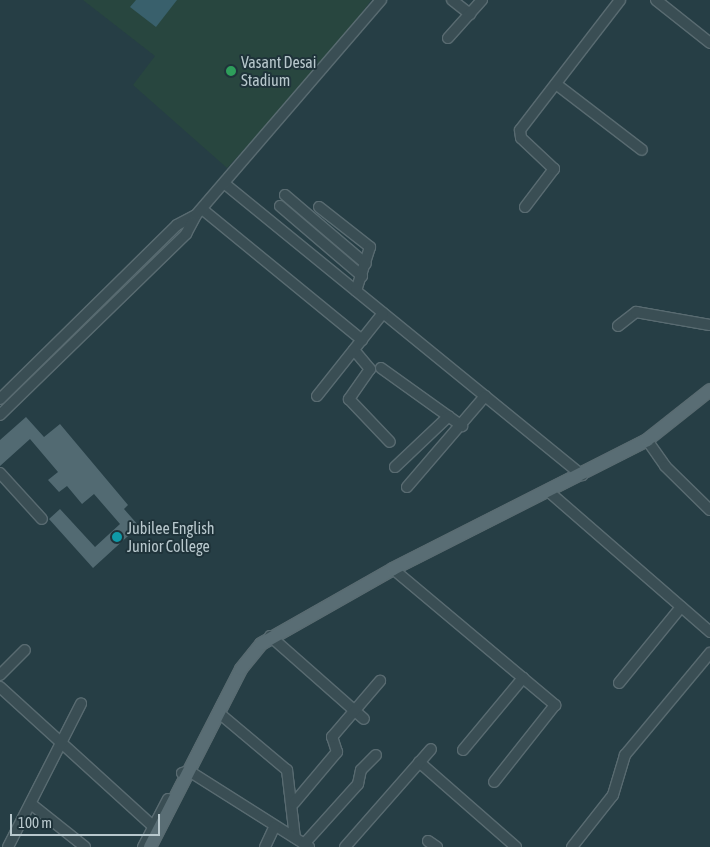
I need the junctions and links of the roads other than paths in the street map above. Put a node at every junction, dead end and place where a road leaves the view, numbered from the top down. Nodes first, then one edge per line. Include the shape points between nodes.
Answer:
1 (381, 0) edge
2 (452, 0) edge
3 (482, 0) edge
4 (620, 0) edge
5 (656, 0) edge
6 (470, 14) junction
7 (448, 38) dead end
8 (710, 44) edge
9 (556, 84) junction
10 (642, 150) dead end
11 (225, 184) junction
12 (285, 195) dead end
13 (280, 206) dead end
14 (319, 207) dead end
15 (525, 207) dead end
16 (199, 212) junction
17 (366, 264) junction
18 (362, 276) junction
19 (356, 291) junction
20 (109, 293) junction
21 (118, 302) junction
22 (383, 313) junction
23 (710, 325) edge
24 (618, 326) dead end
25 (362, 340) junction
26 (354, 350) junction
27 (382, 368) dead end
28 (710, 390) edge
29 (317, 396) dead end
30 (485, 396) junction
31 (0, 398) edge
32 (0, 415) edge
33 (449, 416) junction
34 (462, 426) junction
35 (647, 440) junction
36 (390, 442) dead end
37 (395, 467) dead end
38 (0, 473) edge
39 (582, 475) junction
40 (407, 487) dead end
41 (548, 491) junction
42 (710, 510) edge
43 (42, 519) dead end
44 (393, 569) junction
45 (681, 607) junction
46 (710, 632) edge
47 (270, 636) junction
48 (25, 650) dead end
49 (710, 653) edge
50 (0, 675) edge
51 (523, 678) junction
52 (380, 681) dead end
53 (618, 684) dead end
54 (0, 688) edge
55 (81, 704) dead end
56 (356, 711) junction
57 (219, 713) junction
58 (364, 719) dead end
59 (60, 746) junction
60 (430, 748) dead end
61 (463, 750) dead end
62 (376, 755) dead end
63 (419, 762) junction
64 (187, 775) junction
65 (494, 782) dead end
66 (294, 803) junction
67 (31, 804) junction
68 (153, 826) junction
69 (275, 826) junction
70 (295, 838) junction
71 (428, 841) dead end
72 (307, 845) edge
73 (513, 846) edge
74 (8, 847) edge
75 (85, 847) edge
76 (142, 847) edge
77 (150, 847) edge
78 (264, 847) edge
79 (344, 847) edge
80 (437, 847) edge
81 (572, 847) edge

1 - 11 street
2 - 6 street
3 - 6 street
4 - 9 street
5 - 8 street
6 - 7 street
9 - 10 street
9 - 15 street via 518,132 554,169
11 - 16 street
11 - 19 street
12 - 17 street
13 - 18 street
14 - 17 street via 370,247
16 - 20 street via 177,225
16 - 21 street via 186,234
16 - 25 street
17 - 18 street
18 - 19 street
19 - 22 street
20 - 21 street
20 - 31 street
21 - 32 street
22 - 25 street
22 - 30 street
23 - 24 street via 636,312
25 - 26 street
26 - 29 street
26 - 36 street via 370,369 349,399
27 - 33 street
28 - 35 main road
30 - 34 street
30 - 39 street
33 - 34 street
33 - 37 street
34 - 40 street
35 - 39 main road
35 - 42 street via 665,466
38 - 43 street
39 - 41 main road
41 - 44 main road
41 - 45 street
44 - 47 main road
44 - 51 street
45 - 46 street
45 - 53 street
47 - 56 street
47 - 57 main road via 251,653
48 - 50 street
49 - 81 street via 625,755 613,795
51 - 61 street
51 - 65 street via 555,707
52 - 56 street
54 - 59 street
55 - 59 street
56 - 58 street
56 - 66 street via 332,737 338,752
57 - 64 main road
57 - 66 street via 283,766
59 - 67 street
59 - 68 street
60 - 63 street
62 - 72 street via 361,770 358,784
63 - 73 street
63 - 79 street
64 - 68 street via 182,774
64 - 69 street
64 - 77 main road
66 - 70 street
67 - 74 street
67 - 75 street
68 - 76 street
69 - 70 street
69 - 78 street
70 - 72 street
71 - 80 street

